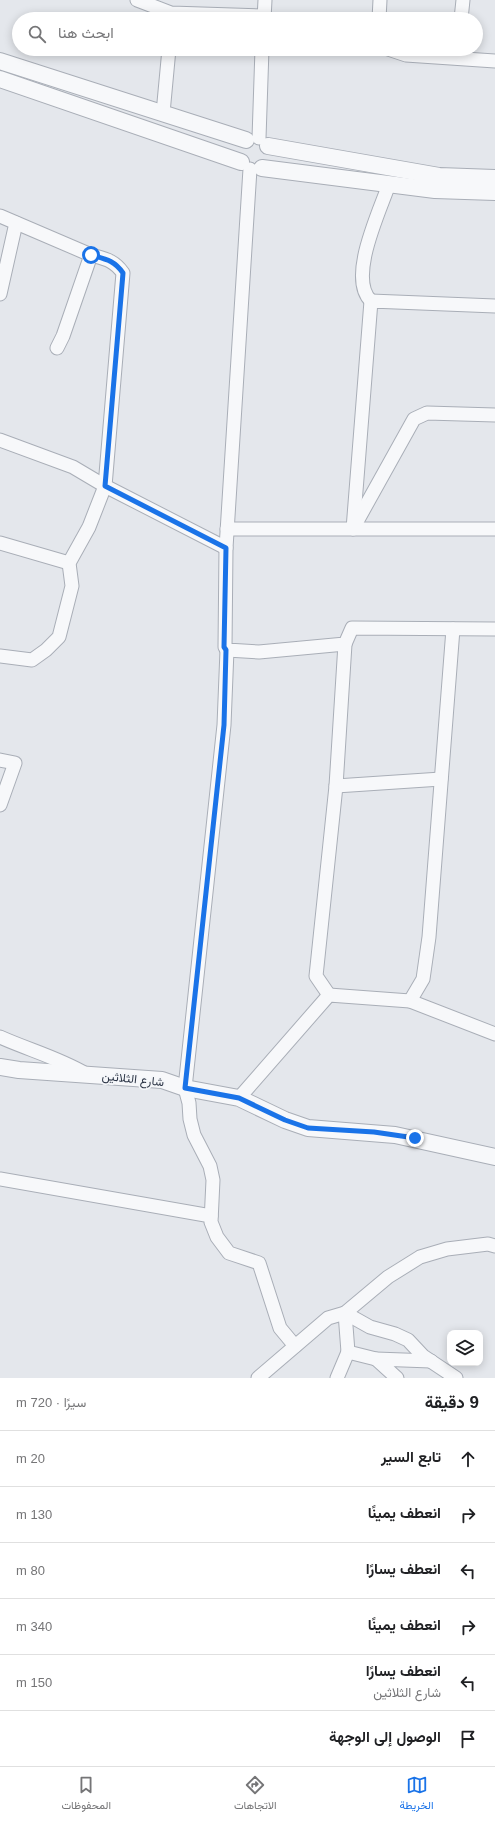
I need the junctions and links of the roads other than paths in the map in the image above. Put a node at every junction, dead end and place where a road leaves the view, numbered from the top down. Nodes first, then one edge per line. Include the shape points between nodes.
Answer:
1 (137, 0) edge
2 (168, 0) edge
3 (265, 0) edge
4 (380, 0) edge
5 (463, 0) edge
6 (162, 12) edge
7 (170, 12) edge
8 (264, 12) edge
9 (379, 12) edge
10 (462, 12) edge
11 (168, 56) edge
12 (262, 56) edge
13 (468, 56) edge
14 (0, 61) edge
15 (495, 61) edge
16 (0, 79) edge
17 (163, 113) junction
18 (258, 141) junction
19 (251, 166) junction
20 (495, 178) edge
21 (389, 184) junction
22 (474, 184) junction
23 (495, 192) edge
24 (0, 216) edge
25 (16, 223) junction
26 (91, 255) junction
27 (0, 294) edge
28 (371, 301) junction
29 (495, 306) edge
30 (57, 348) dead end
31 (495, 415) edge
32 (0, 440) edge
33 (105, 486) junction
34 (227, 529) junction
35 (353, 529) junction
36 (495, 529) edge
37 (0, 543) edge
38 (226, 548) junction
39 (69, 563) junction
40 (453, 629) junction
41 (495, 630) edge
42 (345, 644) junction
43 (226, 650) junction
44 (0, 656) edge
45 (0, 760) edge
46 (442, 779) junction
47 (336, 786) junction
48 (0, 805) edge
49 (329, 995) junction
50 (410, 1002) junction
51 (495, 1034) edge
52 (0, 1037) edge
53 (0, 1067) edge
54 (87, 1075) junction
55 (185, 1088) junction
56 (239, 1098) junction
57 (495, 1157) edge
58 (0, 1179) edge
59 (211, 1216) junction
60 (495, 1246) edge
61 (345, 1313) junction
62 (295, 1346) junction
63 (348, 1352) junction
64 (376, 1359) junction
65 (431, 1361) junction
66 (258, 1378) edge
67 (337, 1378) edge
68 (397, 1378) edge
69 (456, 1378) edge

1 - 6 street
2 - 7 street
3 - 8 street
4 - 9 street
5 - 10 street
11 - 17 street
12 - 18 street
13 - 15 street
14 - 17 street
16 - 19 street
17 - 18 street
18 - 19 street via 270,158
18 - 19 street via 242,144 239,150 238,156
18 - 22 street
19 - 21 street
19 - 34 street
20 - 22 street
21 - 22 street via 435,190
21 - 28 street via 364,256 363,287 365,296
22 - 23 street
24 - 25 street
25 - 26 street
25 - 27 street
26 - 30 street
26 - 33 street via 110,260 123,273
28 - 29 street
28 - 35 street
31 - 35 street via 427,413 414,419
32 - 33 street via 73,467
33 - 38 street
33 - 39 street via 89,527
34 - 35 street
34 - 38 street
35 - 36 street
37 - 39 street
38 - 43 street
39 - 44 street via 72,586 59,637 32,660
40 - 41 street
40 - 42 street via 352,628
40 - 46 street
42 - 43 street via 259,652
42 - 47 street
43 - 55 street via 224,725
45 - 48 street via 14,763
46 - 47 street
46 - 50 street via 429,937 423,979
47 - 49 street via 316,976
49 - 50 street
49 - 56 street
50 - 51 street
52 - 54 street via 69,1064
53 - 54 street, شارع الثلاثين
54 - 55 street, شارع الثلاثين via 162,1080
55 - 56 street, شارع الثلاثين
55 - 59 street via 194,1135 210,1166 213,1180
56 - 57 street, شارع الثلاثين via 308,1128 395,1135
58 - 59 street
59 - 62 street via 217,1237 229,1253 259,1263 280,1328
60 - 61 street via 488,1244 447,1249 420,1257 388,1277
61 - 62 street via 328,1318
61 - 63 street
61 - 65 street via 370,1327 408,1340
62 - 66 street
63 - 64 street
63 - 67 street
64 - 65 street
64 - 68 street
65 - 69 street

